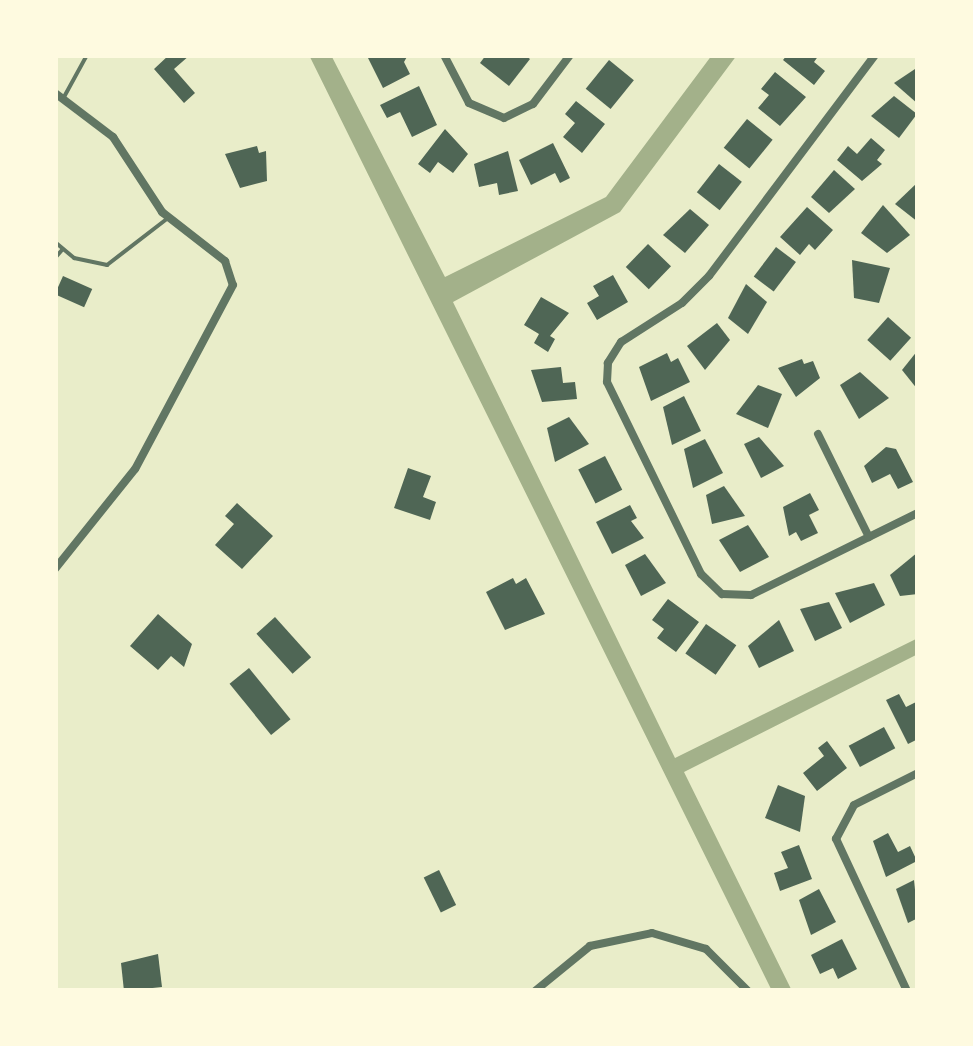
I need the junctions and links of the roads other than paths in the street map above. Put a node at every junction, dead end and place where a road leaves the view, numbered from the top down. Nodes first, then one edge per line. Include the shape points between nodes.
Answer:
1 (87, 55) edge
2 (444, 55) edge
3 (570, 55) edge
4 (875, 55) edge
5 (59, 95) edge
6 (168, 218) junction
7 (55, 242) edge
8 (62, 250) junction
9 (55, 258) edge
10 (818, 434) dead end
11 (918, 513) edge
12 (869, 538) junction
13 (55, 569) edge
14 (918, 773) edge
15 (534, 991) edge
16 (748, 991) edge
17 (907, 991) edge

1 - 5 lane
2 - 3 street via 469,104 504,118 533,104
4 - 12 street via 709,276 682,304 622,342 606,372 713,589 750,595
5 - 6 street via 113,137
6 - 8 lane via 107,265
6 - 13 street via 226,261 233,276 230,294 135,469
7 - 8 lane
8 - 9 lane
10 - 12 street
11 - 12 street
14 - 17 street via 854,805 836,839
15 - 16 street via 570,958 607,938 652,932 722,960

